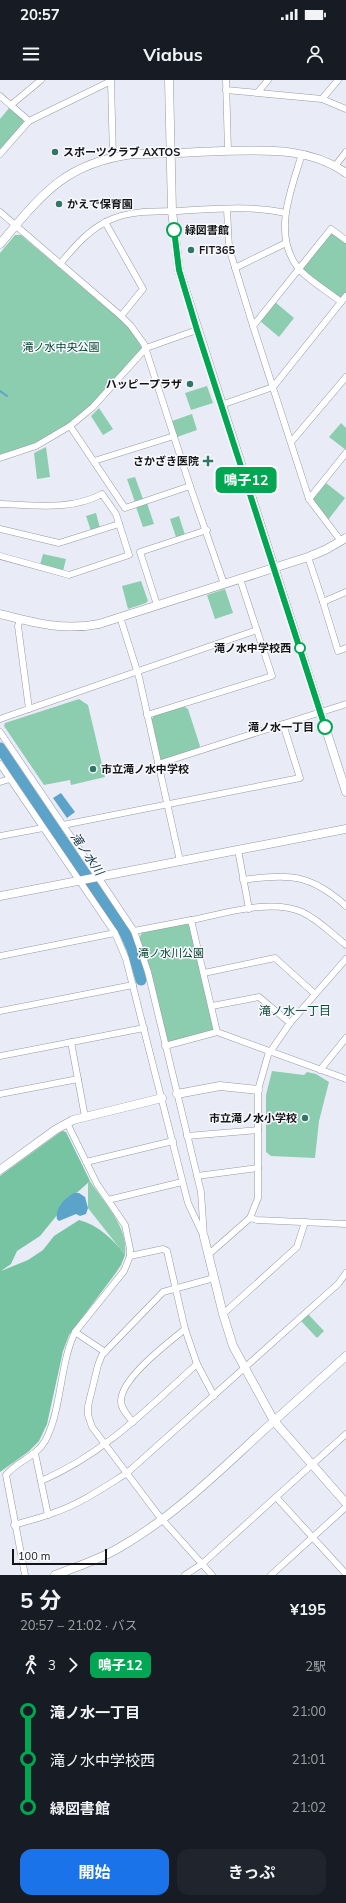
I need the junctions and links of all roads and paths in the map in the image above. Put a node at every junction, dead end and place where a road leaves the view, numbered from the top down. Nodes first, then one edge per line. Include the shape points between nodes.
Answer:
1 (41, 80) edge
2 (168, 80) edge
3 (226, 80) edge
4 (268, 80) edge
5 (338, 80) edge
6 (111, 81) edge
7 (226, 90) junction
8 (258, 92) junction
9 (0, 96) edge
10 (322, 99) junction
11 (10, 105) junction
12 (346, 109) edge
13 (29, 120) junction
14 (228, 151) junction
15 (346, 152) edge
16 (171, 153) junction
17 (0, 154) edge
18 (302, 154) junction
19 (113, 158) junction
20 (335, 166) junction
21 (346, 174) edge
22 (227, 209) junction
23 (172, 211) junction
24 (0, 212) edge
25 (285, 213) junction
26 (105, 222) junction
27 (15, 226) junction
28 (346, 240) edge
29 (286, 243) junction
30 (0, 244) edge
31 (60, 264) junction
32 (235, 268) junction
33 (299, 269) junction
34 (346, 296) edge
35 (341, 302) junction
36 (121, 316) junction
37 (253, 326) junction
38 (197, 330) junction
39 (146, 348) junction
40 (346, 377) edge
41 (273, 387) junction
42 (221, 404) junction
43 (70, 426) junction
44 (174, 436) junction
45 (291, 442) junction
46 (346, 453) edge
47 (0, 458) edge
48 (94, 461) junction
49 (190, 486) junction
50 (309, 499) junction
51 (0, 504) edge
52 (119, 524) junction
53 (0, 529) edge
54 (207, 530) junction
55 (344, 540) edge
56 (0, 556) edge
57 (308, 557) junction
58 (274, 568) junction
59 (240, 579) junction
60 (224, 584) junction
61 (346, 592) edge
62 (322, 602) junction
63 (157, 605) junction
64 (0, 614) edge
65 (120, 617) junction
66 (20, 619) junction
67 (257, 630) junction
68 (346, 648) edge
69 (138, 672) junction
70 (346, 704) edge
71 (29, 709) junction
72 (321, 712) junction
73 (147, 716) junction
74 (0, 719) edge
75 (283, 724) junction
76 (0, 732) edge
77 (0, 764) edge
78 (158, 764) junction
79 (10, 778) junction
80 (0, 782) edge
81 (346, 792) edge
82 (167, 804) junction
83 (63, 824) junction
84 (44, 828) junction
85 (346, 829) edge
86 (0, 836) edge
87 (238, 850) junction
88 (180, 862) junction
89 (97, 877) junction
90 (243, 880) junction
91 (81, 881) junction
92 (0, 896) edge
93 (346, 906) edge
94 (249, 909) junction
95 (191, 920) junction
96 (134, 932) junction
97 (115, 933) junction
98 (346, 945) edge
99 (0, 956) edge
100 (346, 959) edge
101 (204, 973) junction
102 (133, 985) junction
103 (315, 994) junction
104 (212, 1006) junction
105 (0, 1011) edge
106 (290, 1023) junction
107 (144, 1028) junction
108 (217, 1032) junction
109 (346, 1038) edge
110 (72, 1042) junction
111 (165, 1046) junction
112 (270, 1052) junction
113 (0, 1056) edge
114 (320, 1070) junction
115 (78, 1078) junction
116 (346, 1079) edge
117 (258, 1090) junction
118 (0, 1094) edge
119 (177, 1094) junction
120 (162, 1098) junction
121 (85, 1117) junction
122 (67, 1123) junction
123 (258, 1130) junction
124 (187, 1136) junction
125 (173, 1141) junction
126 (86, 1162) junction
127 (258, 1168) junction
128 (0, 1170) edge
129 (197, 1176) junction
130 (182, 1182) junction
131 (108, 1200) junction
132 (250, 1218) junction
133 (306, 1222) junction
134 (346, 1224) edge
135 (204, 1237) junction
136 (208, 1255) junction
137 (130, 1256) junction
138 (346, 1273) edge
139 (214, 1278) junction
140 (176, 1287) junction
141 (223, 1314) junction
142 (185, 1329) junction
143 (76, 1332) junction
144 (105, 1352) junction
145 (346, 1358) edge
146 (197, 1364) junction
147 (244, 1368) junction
148 (214, 1396) junction
149 (274, 1421) junction
150 (133, 1422) junction
151 (346, 1434) edge
152 (105, 1445) junction
153 (35, 1453) junction
154 (312, 1465) junction
155 (127, 1473) junction
156 (41, 1480) junction
157 (276, 1497) junction
158 (346, 1503) edge
159 (346, 1507) edge
160 (48, 1515) junction
161 (162, 1520) junction
162 (14, 1525) junction
163 (312, 1537) junction
164 (202, 1564) junction
165 (346, 1574) edge
166 (25, 1575) edge
167 (55, 1575) edge
168 (185, 1575) edge
169 (212, 1575) edge
170 (270, 1575) edge

1 - 11 street
2 - 16 street
3 - 7 street
4 - 8 street
5 - 10 street
6 - 13 street
6 - 19 street
7 - 8 street
7 - 14 street
8 - 10 street
9 - 11 street
10 - 12 street
11 - 13 street
13 - 17 street
14 - 16 street
14 - 18 street via 278,150
15 - 20 street
16 - 19 street via 133,154
16 - 23 street
18 - 20 street
18 - 25 street
19 - 27 street via 88,166 55,184 33,204
20 - 21 street
22 - 23 street
22 - 25 street via 272,210
22 - 32 street via 229,248
23 - 26 street via 147,211
23 - 38 street via 179,270
24 - 27 street
25 - 29 street
26 - 31 street via 87,233
26 - 36 street via 143,289
27 - 30 street
27 - 31 street
28 - 33 street via 331,229
29 - 32 street
29 - 33 street
31 - 36 street
32 - 37 street
33 - 35 street
33 - 37 street
34 - 35 street
35 - 41 street
36 - 39 street
37 - 41 street
38 - 39 street
38 - 42 street
39 - 43 street via 93,407
39 - 44 street
40 - 45 street
41 - 42 street
41 - 45 street
42 - 58 street
43 - 47 street via 36,446
43 - 48 street
44 - 48 street
44 - 49 street
45 - 50 street
46 - 50 street
48 - 49 street via 125,508
49 - 54 street
50 - 55 street
51 - 52 street via 72,505 102,494 116,514
52 - 53 street via 59,543
52 - 56 street via 129,555 69,575
54 - 60 street
54 - 63 street via 140,552
55 - 57 street
57 - 58 street
57 - 62 street
58 - 59 street
58 - 72 street
59 - 60 street
59 - 67 street
60 - 63 street
61 - 62 street
62 - 68 street via 338,651
63 - 65 street
64 - 66 street
65 - 66 street via 74,628 48,626
65 - 69 street
66 - 71 street via 18,626
67 - 69 street
67 - 73 street via 272,676
69 - 71 street
69 - 73 street
70 - 72 street
71 - 74 street
72 - 75 street
72 - 81 street
73 - 78 street
75 - 78 street
75 - 82 street via 300,778
76 - 83 street
77 - 79 street
78 - 82 street
79 - 80 street
79 - 84 street
82 - 83 street
82 - 88 street
83 - 89 street
84 - 86 street
84 - 91 street
85 - 87 street
87 - 88 street
87 - 90 street
88 - 89 street
89 - 91 street
89 - 96 street
90 - 93 street via 278,876 300,878 328,892
90 - 94 street
91 - 92 street
91 - 97 street
94 - 95 street
94 - 98 street via 276,906 301,912
95 - 96 street
95 - 101 street
96 - 111 street via 148,972
97 - 99 street
97 - 102 street
100 - 103 street
101 - 103 street via 275,958
101 - 104 street
102 - 105 street
102 - 107 street
103 - 106 street
104 - 106 street via 259,997
104 - 108 street
106 - 112 street
107 - 110 street
107 - 120 street
108 - 111 street
108 - 112 street
109 - 114 street
110 - 113 street
110 - 115 street
111 - 119 street
112 - 114 street
112 - 117 street
114 - 116 street
115 - 118 street
115 - 121 street
117 - 119 street via 220,1086
117 - 123 street
119 - 124 street
120 - 121 street
120 - 125 street
121 - 122 street
122 - 126 street
122 - 128 street
123 - 124 street
123 - 127 street
124 - 129 street
125 - 126 street
125 - 130 street
126 - 131 street
127 - 129 street
127 - 132 street via 258,1198
129 - 135 street via 202,1200
130 - 131 street
130 - 135 street via 188,1203
131 - 137 street via 126,1228
132 - 133 street
132 - 136 street
133 - 134 street
133 - 141 street via 299,1243 293,1251
135 - 136 street
136 - 139 street
137 - 140 street via 163,1249 167,1252
137 - 143 street via 124,1271
138 - 147 street via 338,1284
139 - 140 street
139 - 141 street
140 - 142 street
140 - 144 street via 158,1295
141 - 147 street via 233,1346
142 - 146 street
142 - 150 street via 134,1374 125,1387 122,1406
143 - 144 street
143 - 153 street via 66,1357 51,1428
144 - 152 street via 98,1364 88,1415 92,1427
145 - 149 street
146 - 148 street
146 - 150 street
147 - 148 street
147 - 149 street
148 - 155 street
149 - 154 street
149 - 161 street
150 - 152 street
151 - 154 street
152 - 155 street
152 - 156 street via 82,1460
153 - 156 street
153 - 162 street via 6,1475
154 - 157 street
154 - 158 street
155 - 160 street via 89,1496
155 - 161 street
156 - 160 street
157 - 163 street
157 - 164 street
159 - 163 street
160 - 162 street
161 - 164 street
161 - 167 street via 117,1549 87,1564
162 - 166 street
163 - 165 street
163 - 170 street
164 - 168 street
164 - 169 street

